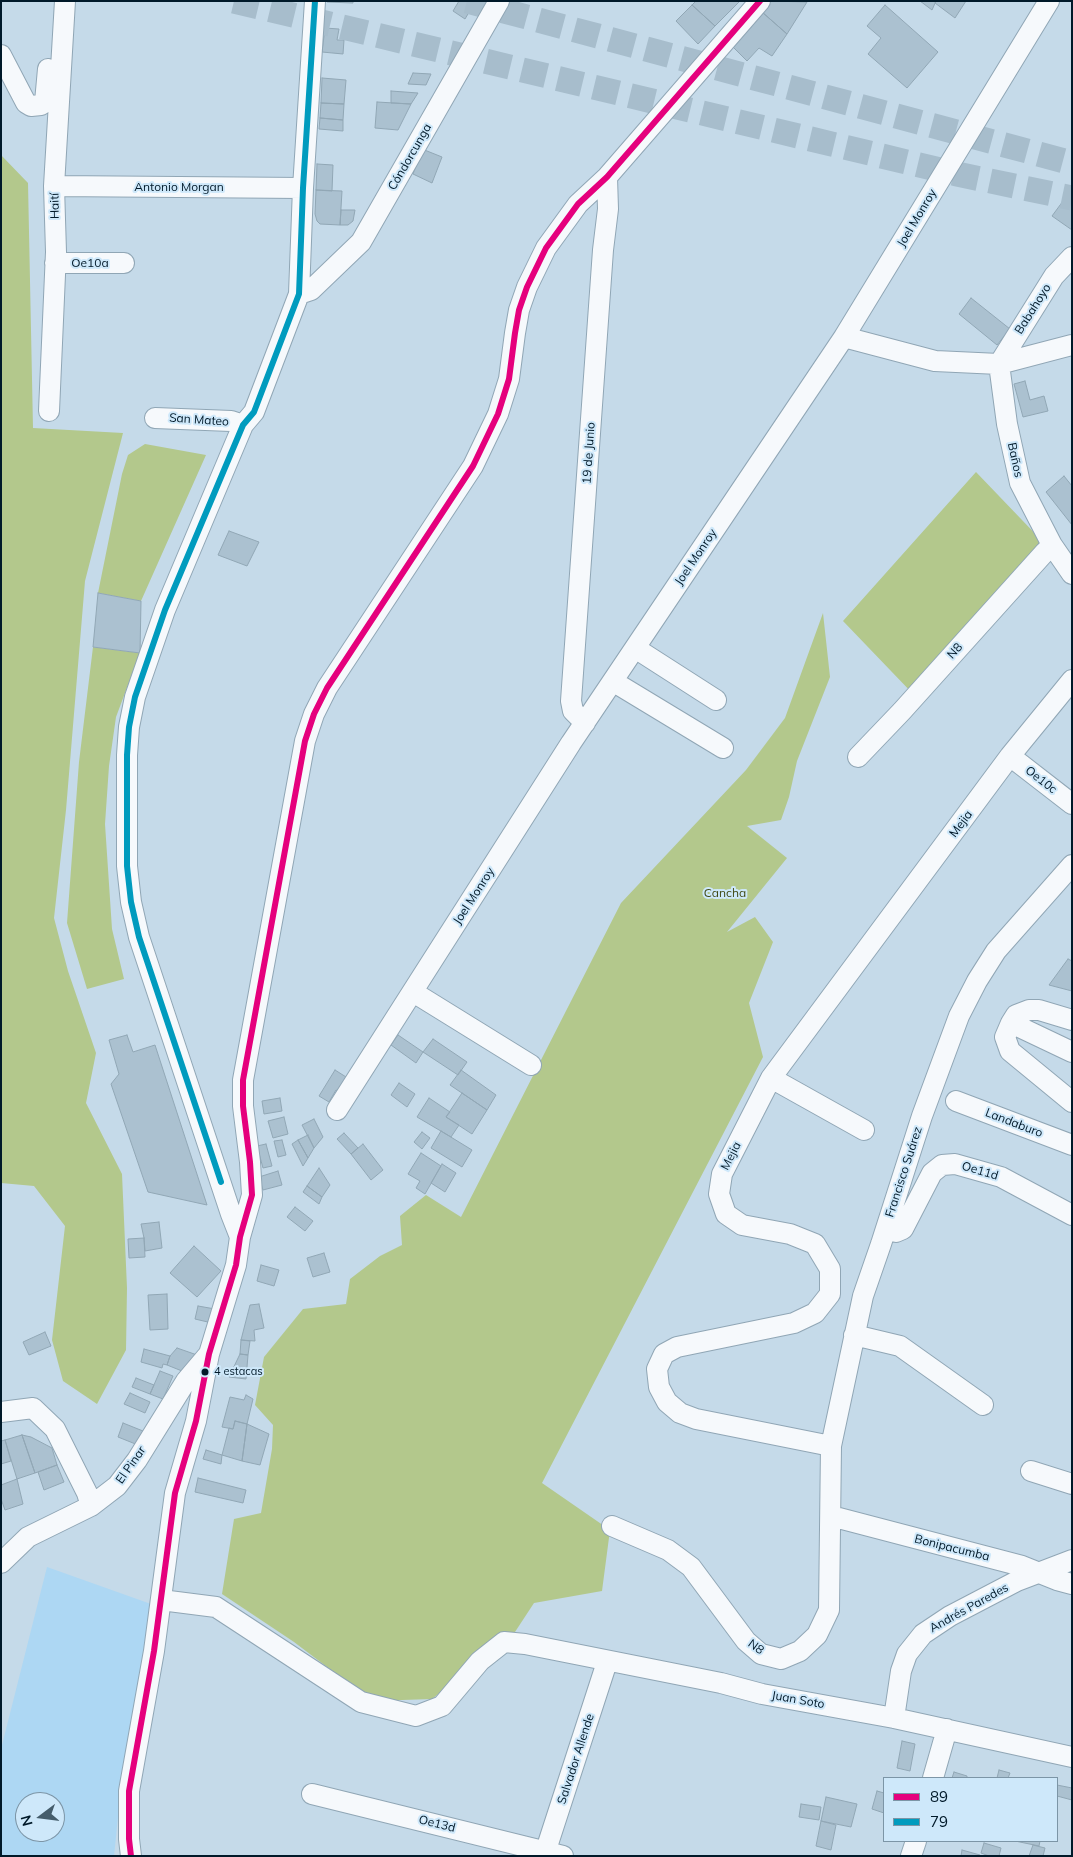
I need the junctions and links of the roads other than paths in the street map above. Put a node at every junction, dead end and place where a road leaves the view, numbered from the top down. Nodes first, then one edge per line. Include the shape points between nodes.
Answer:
1 (55, 1) edge
2 (65, 1) edge
3 (315, 1) edge
4 (499, 1) edge
5 (760, 1) edge
6 (1049, 1) edge
7 (1, 55) edge
8 (607, 178) junction
9 (54, 186) junction
10 (303, 188) junction
11 (1072, 257) edge
12 (124, 263) dead end
13 (55, 264) junction
14 (299, 294) junction
15 (844, 337) junction
16 (1072, 345) edge
17 (999, 364) junction
18 (49, 411) dead end
19 (156, 418) dead end
20 (243, 425) junction
21 (1052, 545) junction
22 (1072, 574) edge
23 (635, 648) junction
24 (1072, 680) edge
25 (614, 682) junction
26 (716, 700) dead end
27 (585, 724) junction
28 (723, 748) dead end
29 (1010, 756) junction
30 (858, 757) dead end
31 (1072, 804) edge
32 (1070, 869) edge
33 (413, 992) junction
34 (1072, 1020) edge
35 (1011, 1023) junction
36 (1072, 1052) edge
37 (531, 1066) dead end
38 (771, 1078) junction
39 (956, 1101) dead end
40 (1072, 1102) edge
41 (337, 1110) dead end
42 (864, 1130) dead end
43 (1072, 1146) edge
44 (1072, 1215) edge
45 (886, 1229) junction
46 (240, 1237) junction
47 (854, 1335) junction
48 (209, 1354) junction
49 (983, 1405) dead end
50 (1, 1412) edge
51 (831, 1446) junction
52 (1031, 1471) dead end
53 (1072, 1484) edge
54 (91, 1506) junction
55 (831, 1516) junction
56 (612, 1526) dead end
57 (1072, 1560) edge
58 (1, 1563) edge
59 (1037, 1572) junction
60 (1072, 1584) edge
61 (161, 1600) junction
62 (607, 1662) junction
63 (894, 1718) junction
64 (947, 1729) junction
65 (1072, 1757) edge
66 (933, 1777) edge
67 (312, 1794) dead end
68 (916, 1842) edge
69 (551, 1855) edge
70 (132, 1856) edge
71 (911, 1856) edge

1 - 7 street via 45,102 36,106 26,103
2 - 9 street, Haití
3 - 10 street
4 - 14 street, Cóndorcunga via 361,242 311,290
5 - 8 street
6 - 15 street, Joel Monroy
8 - 27 street, 19 de Junio via 608,209 571,700 573,710
8 - 46 street via 578,204 546,248 527,287 515,333 509,379 498,414 473,466 327,688 314,714 303,751 243,1080 252,1195
9 - 10 street, Antonio Morgan
9 - 13 street, Haití
10 - 14 street
11 - 17 street, Babahoyo via 1054,276
12 - 13 street, Oe10a
13 - 18 street, Haití
14 - 20 street via 254,412
15 - 17 street via 935,361
15 - 23 street, Joel Monroy
16 - 17 street
17 - 21 street, Baños via 1007,424 1020,483
19 - 20 street, San Mateo via 231,421
20 - 46 street via 165,610 135,697 127,755 127,866 139,937
21 - 22 street, Baños
21 - 30 street, N8
23 - 25 street, Joel Monroy
23 - 26 street
24 - 29 street, Mejia
25 - 27 street, Joel Monroy
25 - 28 street
27 - 33 street, Joel Monroy
29 - 31 street, Oe10c
29 - 38 street, Mejia
32 - 45 street, Francisco Suárez via 996,951 959,1016 922,1116
33 - 37 street
33 - 41 street, Joel Monroy
34 - 35 street via 1029,1010 1016,1015
35 - 36 street
35 - 40 street via 1005,1037 1010,1051
38 - 42 street
38 - 51 street, Mejia via 722,1174 719,1194 726,1214 742,1225 790,1234 815,1244 830,1269 830,1294 815,1313 794,1323 677,1347 664,1354 657,1369 659,1387 667,1402 680,1413 696,1419
39 - 43 street, Landaburo
44 - 45 street, Oe11d via 1002,1178 955,1164 942,1165 932,1173 903,1229 896,1232
45 - 47 street, Francisco Suárez via 863,1296
46 - 48 street via 236,1265
47 - 49 street via 900,1346
47 - 51 street, Francisco Suárez
48 - 54 street, El Pinar via 186,1380 137,1460 117,1486
48 - 61 street via 196,1421 175,1493
50 - 54 street via 33,1408 55,1429
51 - 55 street, Francisco Suárez
52 - 53 street
54 - 58 street, El Pinar via 28,1537
55 - 56 street, N8 via 829,1610 816,1634 800,1650 781,1659 762,1654 746,1641 691,1567 668,1550
55 - 59 street, Bonipacumba
57 - 59 street, Andrés Paredes
59 - 60 street, Bonipacumba
59 - 63 street, Andrés Paredes via 950,1616 923,1634 908,1654 901,1671
61 - 62 street, Juan Soto via 216,1607 362,1702 416,1716 442,1706 480,1661 504,1642
61 - 70 street via 128,1791 128,1839
62 - 63 street, Juan Soto
62 - 69 street, Salvador Allende
63 - 64 street, Juan Soto
64 - 65 street, Juan Soto
64 - 66 street
67 - 69 street, Oe13d
68 - 71 street

